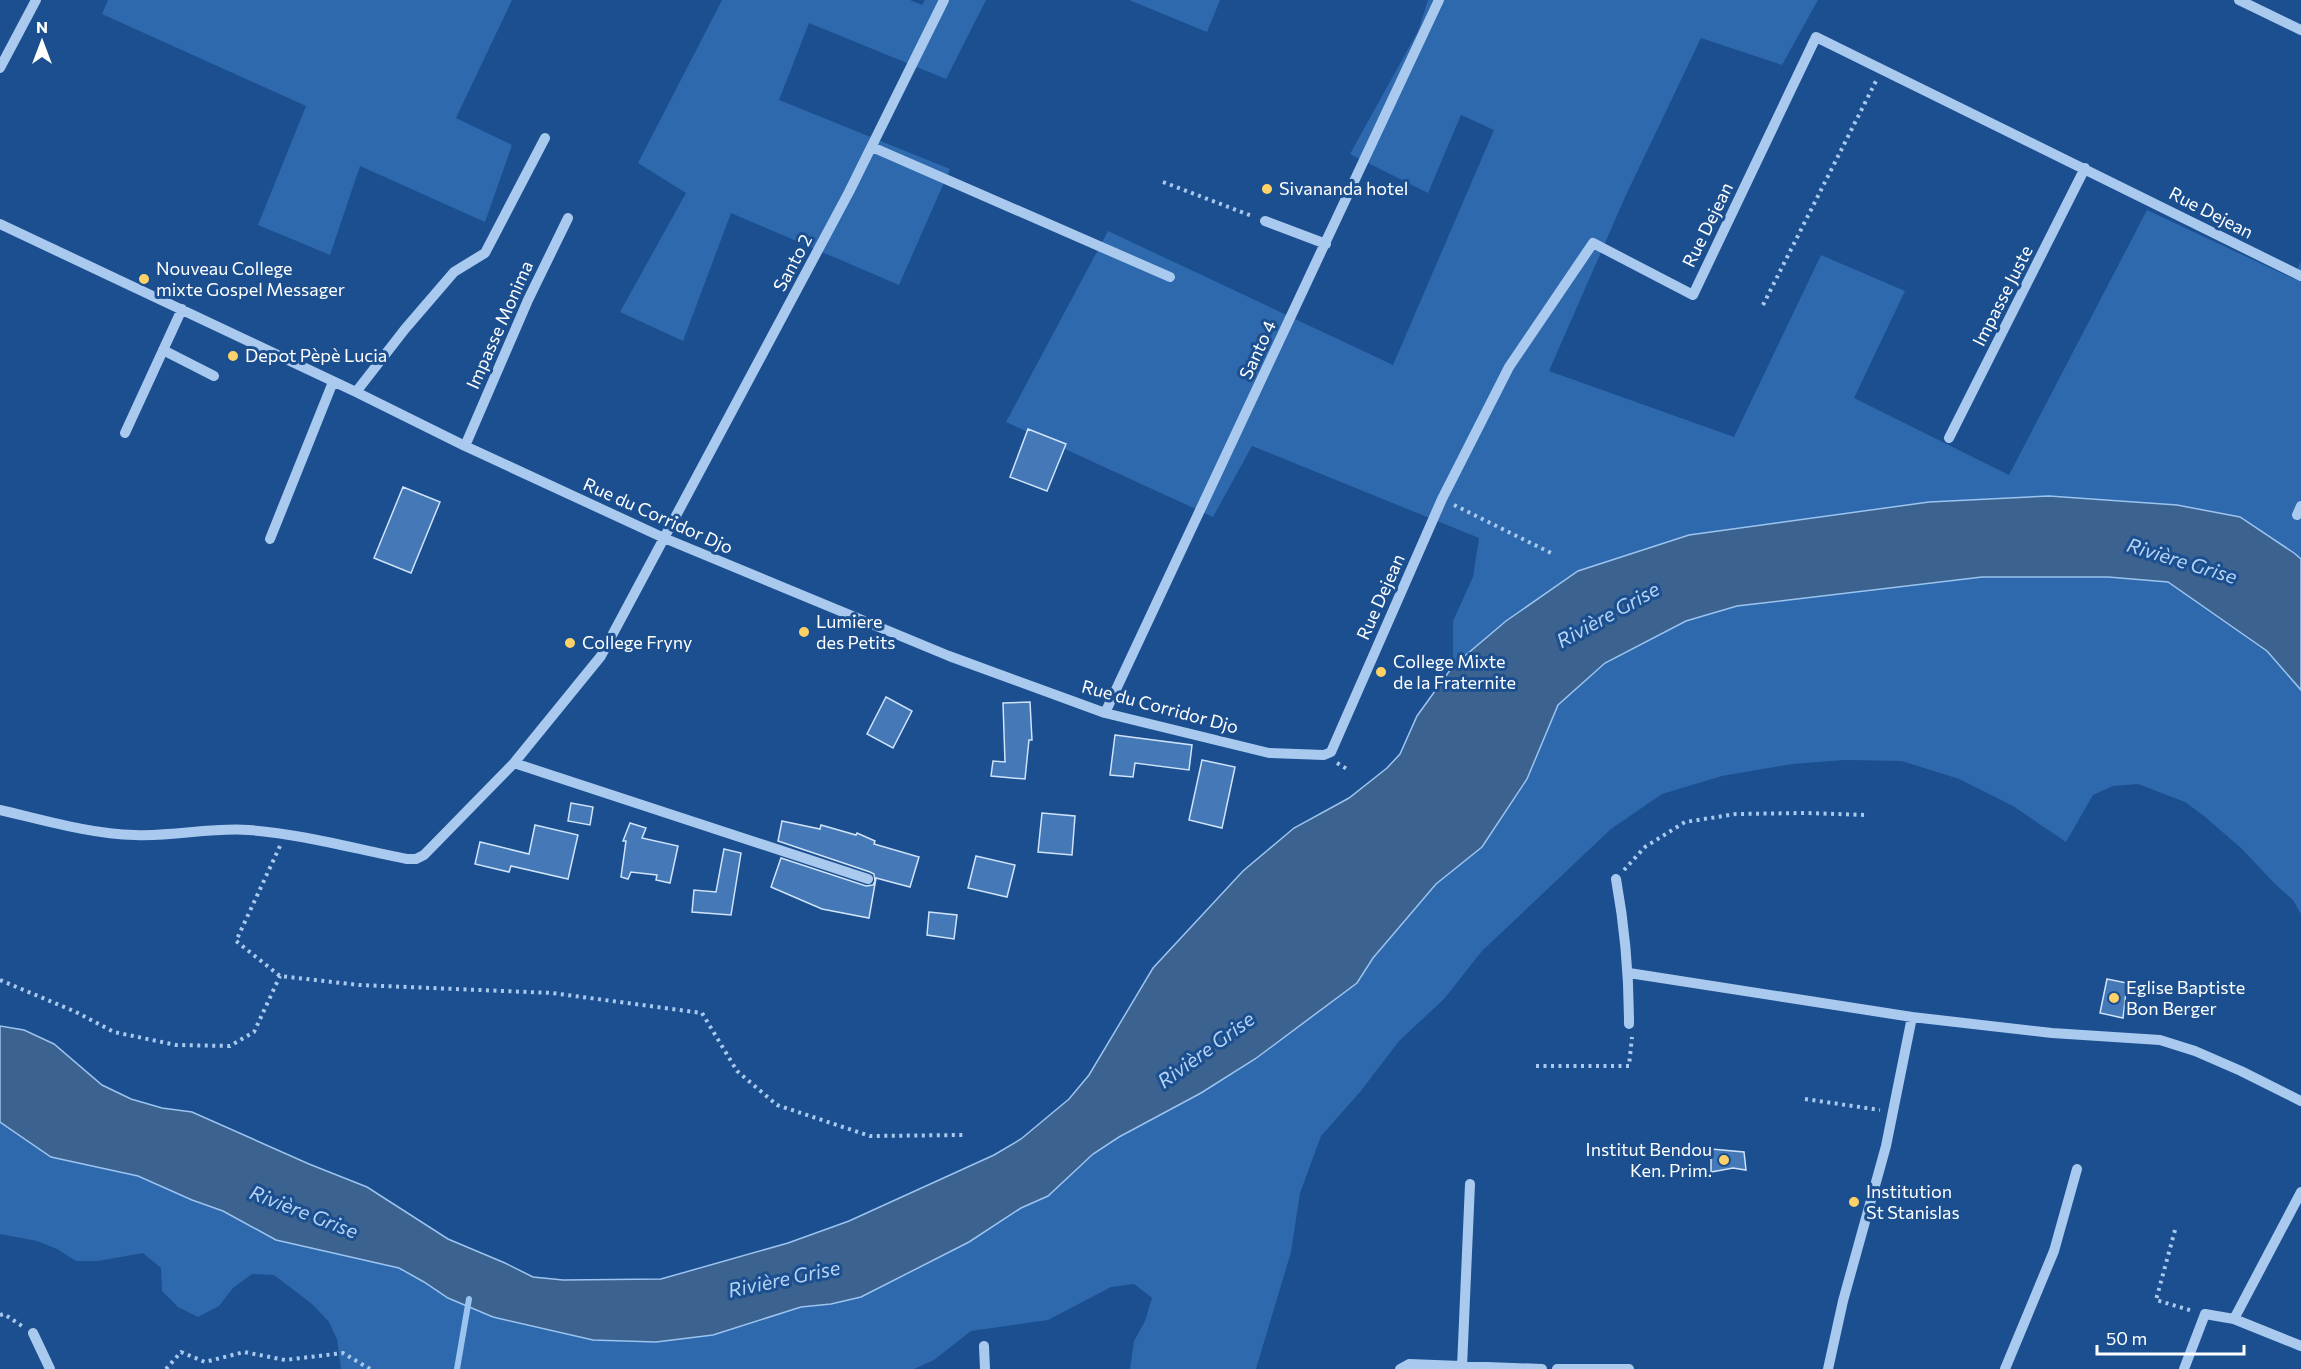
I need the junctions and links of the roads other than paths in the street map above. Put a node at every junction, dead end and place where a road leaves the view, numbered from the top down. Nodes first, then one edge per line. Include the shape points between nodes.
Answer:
1 (36, 0) edge
2 (944, 0) edge
3 (1439, 0) edge
4 (2238, 0) edge
5 (2301, 30) edge
6 (0, 68) edge
7 (545, 138) dead end
8 (872, 147) junction
9 (2085, 168) junction
10 (568, 218) dead end
11 (1265, 221) road end
12 (0, 224) edge
13 (1326, 244) junction
14 (2301, 276) edge
15 (1170, 277) dead end
16 (182, 309) junction
17 (163, 350) junction
18 (214, 376) dead end
19 (333, 382) junction
20 (356, 393) junction
21 (126, 434) dead end
22 (1949, 438) dead end
23 (465, 446) junction
24 (664, 538) junction
25 (270, 539) dead end
26 (1106, 713) junction
27 (1331, 752) joint
28 (514, 764) junction
29 (0, 810) edge
30 (868, 879) dead end
31 (1616, 879) road end
32 (1629, 973) junction
33 (1912, 1017) junction
34 (1629, 1024) road end
35 (2301, 1101) edge
36 (2077, 1169) dead end
37 (1470, 1184) dead end
38 (2301, 1192) edge
39 (2234, 1319) junction
40 (33, 1333) road end
41 (984, 1346) dead end
42 (2301, 1346) edge
43 (1462, 1367) junction
44 (1602, 1368) edge
45 (50, 1369) edge
46 (985, 1369) edge
47 (1400, 1369) edge
48 (1542, 1369) edge
49 (1557, 1369) edge
50 (1629, 1369) edge
51 (1828, 1369) edge
52 (2005, 1369) edge
53 (2184, 1369) edge

1 - 6 street
2 - 8 street, Santo 2
3 - 13 street, Santo 4
4 - 5 street
7 - 20 street via 485,253 454,272
8 - 15 street
8 - 24 street, Santo 2
9 - 14 street, Rue Dejean
9 - 22 street, Impasse Juste
9 - 27 street, Rue Dejean via 1816,38 1693,295 1593,243 1509,368 1442,499
10 - 23 street, Impasse Monima
11 - 13 street
12 - 16 street, Rue du Corridor Djo
13 - 26 street, Santo 4
16 - 17 street
16 - 19 street, Rue du Corridor Djo
17 - 18 street
17 - 21 street
19 - 20 street, Rue du Corridor Djo
19 - 25 street
20 - 23 street, Rue du Corridor Djo
23 - 24 street, Rue du Corridor Djo
24 - 26 street, Rue du Corridor Djo via 949,656
24 - 28 street, Santo 2 via 601,656
26 - 27 street, Rue du Corridor Djo via 1269,753
28 - 29 street, Santo 2 via 416,859 285,835 226,829 138,836 110,834
28 - 30 street
31 - 32 street
32 - 33 street
32 - 34 street
33 - 35 street via 2160,1041 2196,1051
33 - 51 street via 1886,1146
36 - 52 street via 2054,1251
37 - 43 street
38 - 39 street
39 - 42 street
39 - 53 street via 2205,1314
40 - 45 street
41 - 46 street
43 - 47 street via 1409,1364
43 - 48 street
44 - 49 street
44 - 50 street

